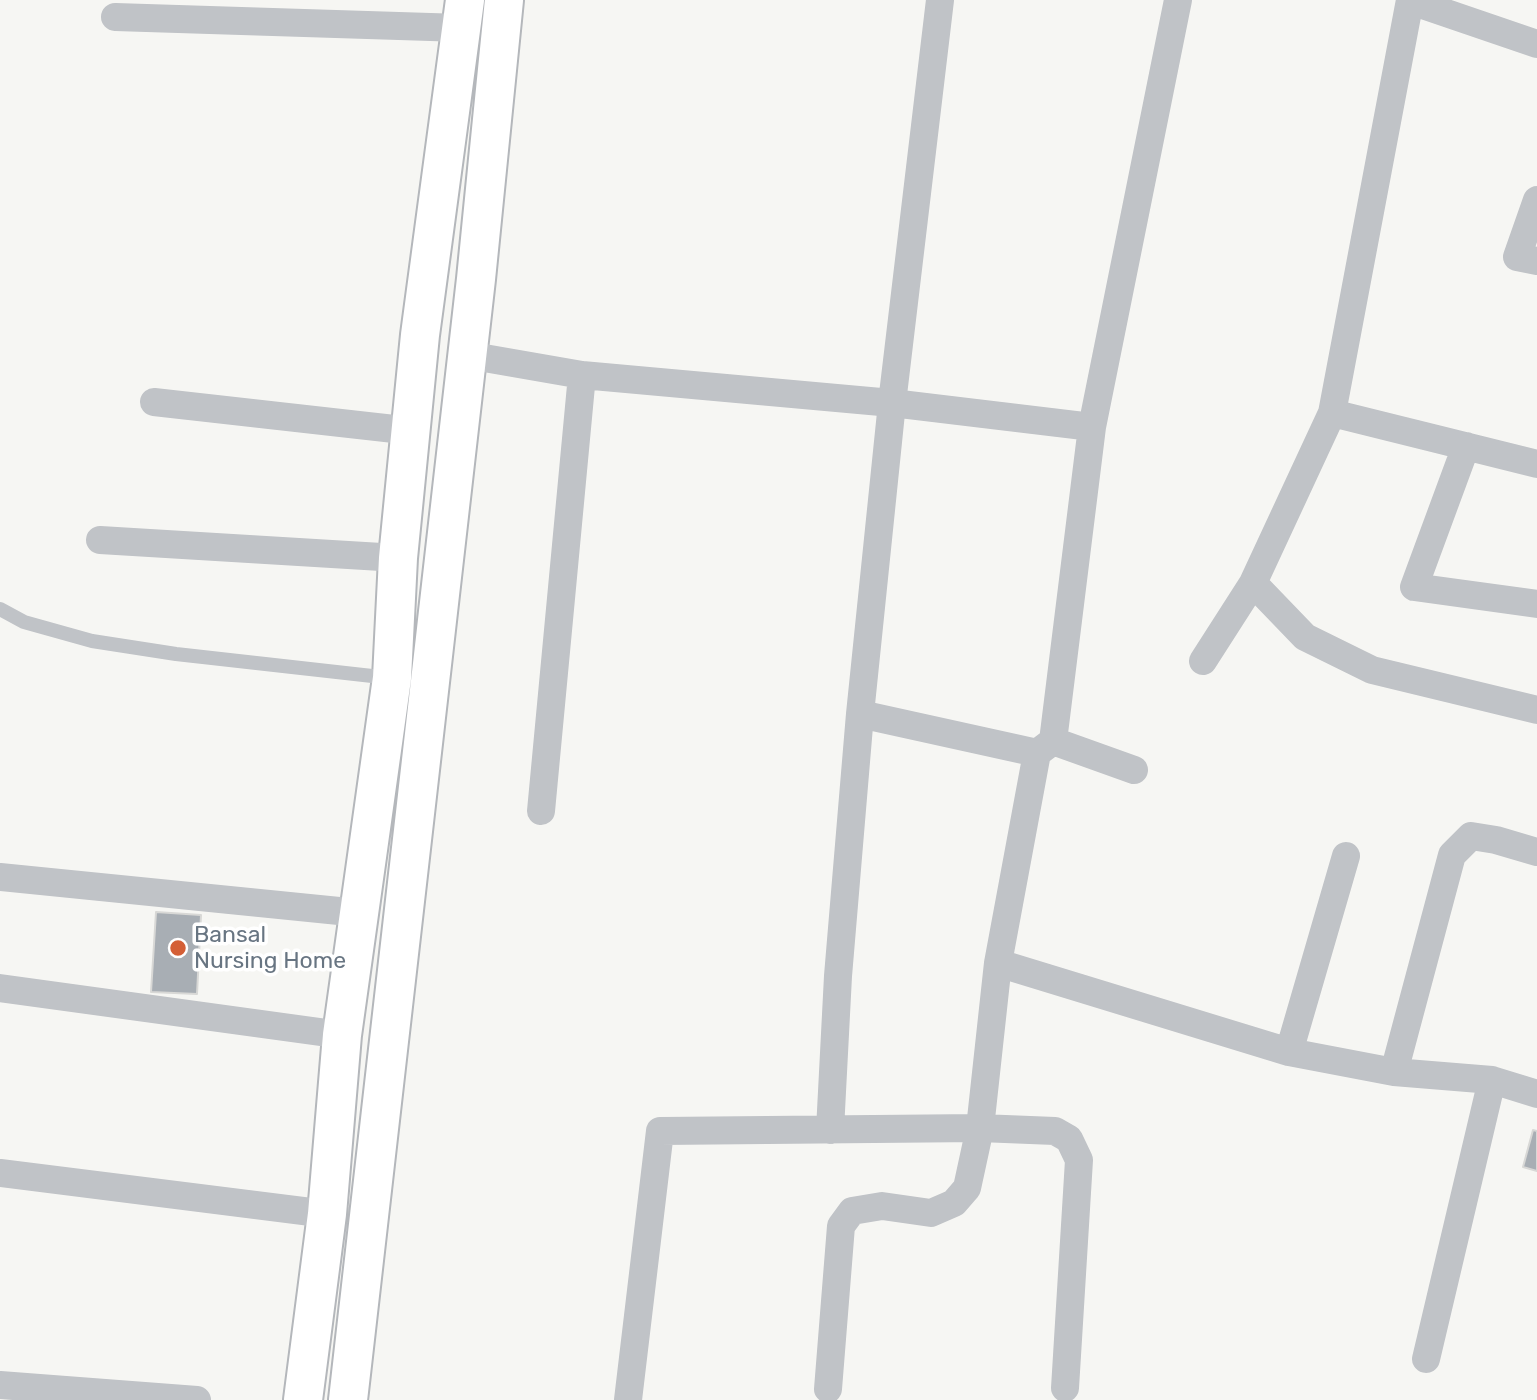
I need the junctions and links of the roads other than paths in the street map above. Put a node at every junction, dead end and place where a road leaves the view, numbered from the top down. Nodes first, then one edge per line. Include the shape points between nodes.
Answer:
1 (504, 0) edge
2 (940, 0) edge
3 (1178, 0) edge
4 (1411, 1) edge
5 (463, 14) edge
6 (116, 17) dead end
7 (1537, 44) edge
8 (1537, 200) edge
9 (1537, 261) edge
10 (467, 355) junction
11 (582, 375) junction
12 (154, 402) dead end
13 (892, 403) junction
14 (1332, 414) junction
15 (1092, 427) junction
16 (412, 431) junction
17 (1466, 446) junction
18 (1537, 464) edge
19 (100, 540) dead end
20 (398, 558) junction
21 (1253, 583) junction
22 (1537, 604) edge
23 (0, 609) edge
24 (1203, 662) dead end
25 (392, 678) junction
26 (1537, 710) edge
27 (860, 714) junction
28 (1045, 747) junction
29 (1134, 770) dead end
30 (541, 811) dead end
31 (1537, 852) edge
32 (1346, 856) dead end
33 (0, 877) edge
34 (359, 913) junction
35 (998, 963) junction
36 (0, 988) edge
37 (342, 1035) junction
38 (1290, 1052) junction
39 (1394, 1072) junction
40 (1492, 1080) junction
41 (1537, 1094) edge
42 (980, 1128) junction
43 (830, 1130) junction
44 (0, 1172) edge
45 (327, 1214) junction
46 (1426, 1359) dead end
47 (0, 1385) edge
48 (1065, 1388) dead end
49 (828, 1389) dead end
50 (197, 1400) edge
51 (303, 1400) edge
52 (348, 1400) edge
53 (628, 1400) edge

1 - 10 main road
2 - 13 street
3 - 15 street
4 - 7 street
4 - 14 street
5 - 6 street
5 - 16 main road via 420,335
8 - 9 street via 1517,257
10 - 11 street
10 - 52 main road
11 - 13 street
11 - 30 street
12 - 16 street
13 - 15 street
13 - 27 street
14 - 17 street
14 - 21 street
15 - 28 street
16 - 20 main road
17 - 18 street
17 - 22 street via 1414,587
19 - 20 street
20 - 25 main road
21 - 24 street
21 - 26 street via 1306,637 1372,670
23 - 25 lane via 24,622 92,641
25 - 34 main road
27 - 28 street
27 - 43 street
28 - 29 street
28 - 35 street
31 - 39 street via 1471,836 1452,855
32 - 38 street
33 - 34 street
34 - 37 main road
35 - 38 street
35 - 42 street
36 - 37 street
37 - 45 main road
38 - 39 street
39 - 40 street
40 - 41 street
40 - 46 street
42 - 43 street
42 - 48 street via 1055,1131 1069,1139 1079,1160
42 - 49 street via 967,1188 954,1203 931,1213 882,1206 852,1211 841,1226
43 - 53 street via 660,1131
44 - 45 street
45 - 51 main road
47 - 50 street

